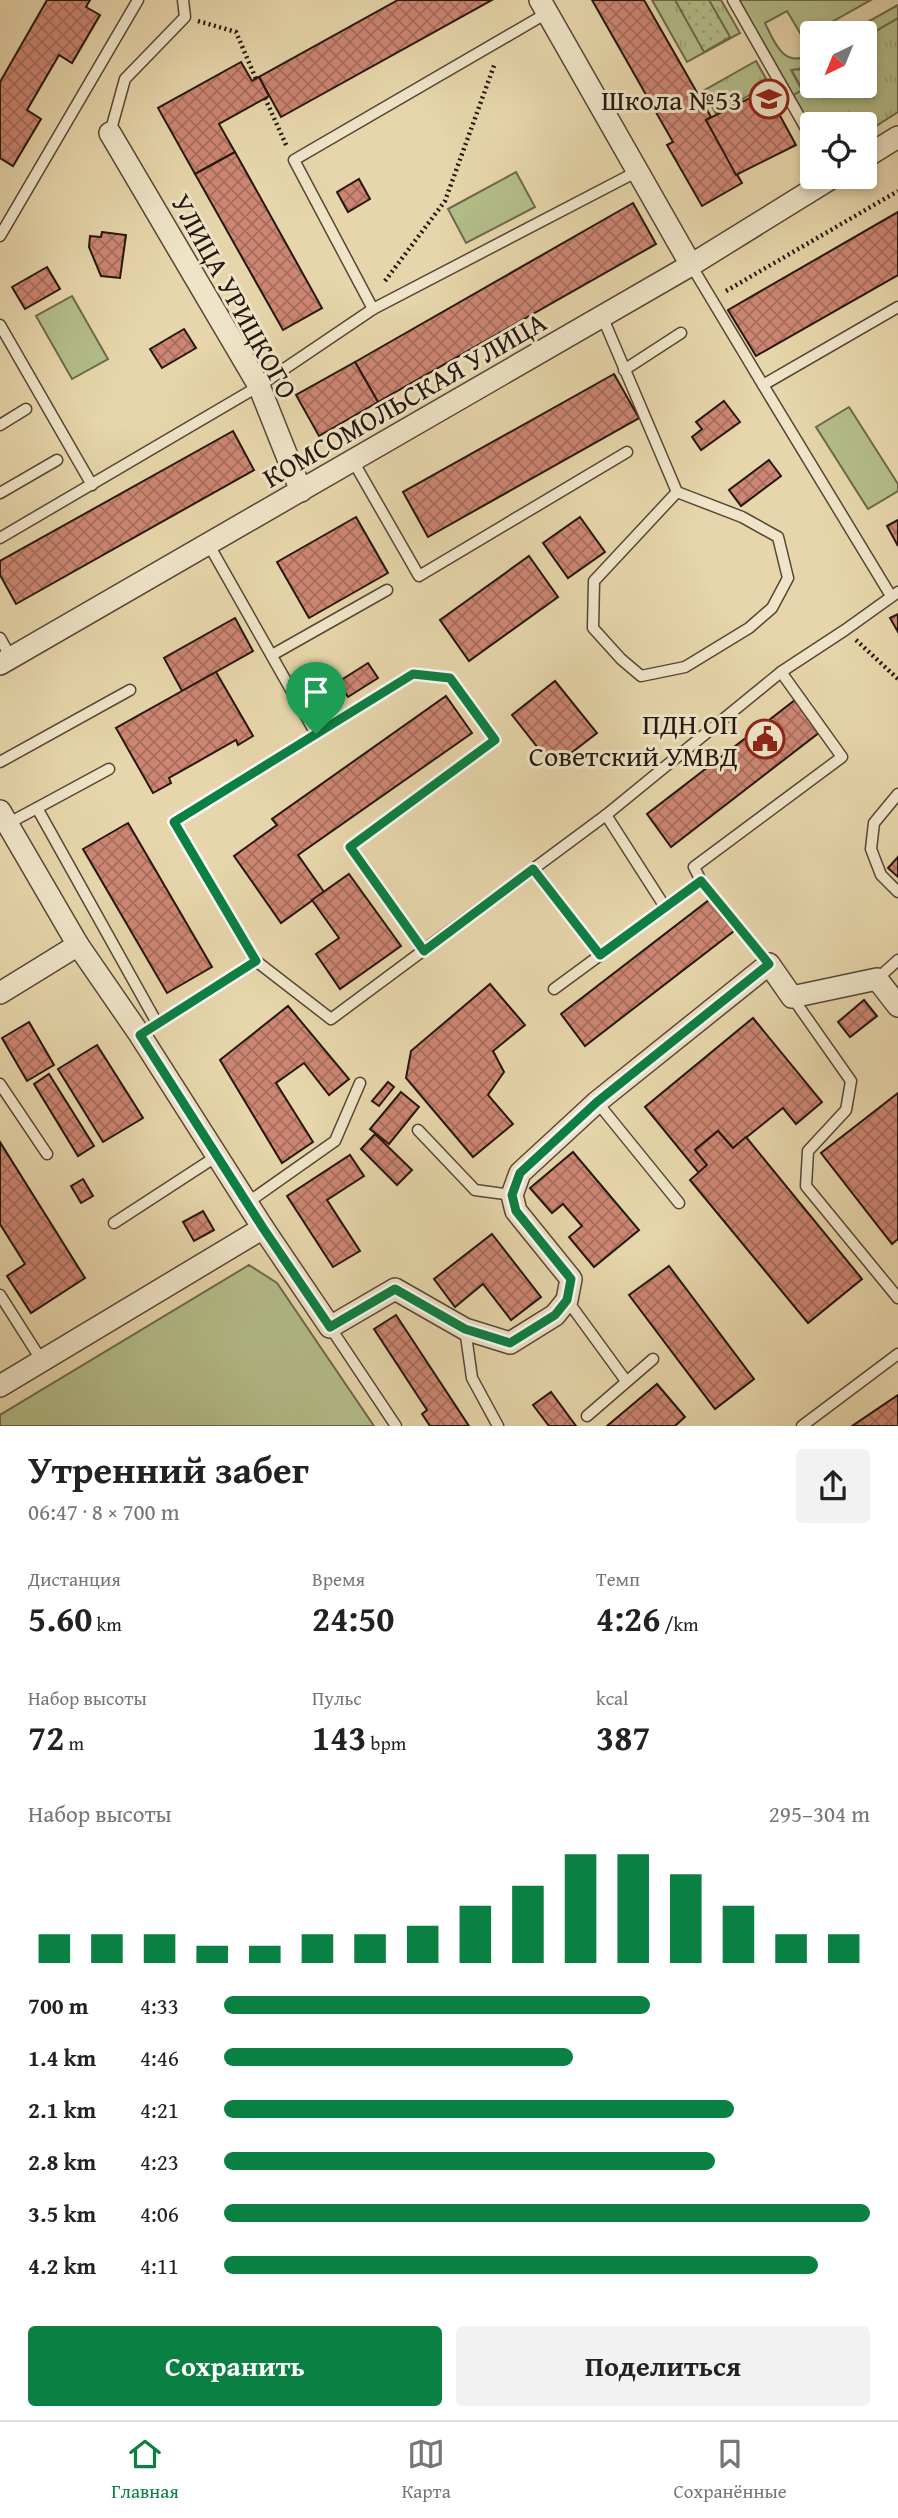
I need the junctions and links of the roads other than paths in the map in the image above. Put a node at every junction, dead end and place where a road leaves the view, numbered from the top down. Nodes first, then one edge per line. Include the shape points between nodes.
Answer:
1 (138, 0) edge
2 (183, 0) edge
3 (733, 0) edge
4 (544, 7) edge
5 (800, 118) edge
6 (110, 134) joint
7 (638, 171) junction
8 (814, 189) edge
9 (0, 236) edge
10 (691, 265) junction
11 (372, 306) junction
12 (898, 307) edge
13 (601, 316) junction
14 (0, 325) edge
15 (681, 332) dead end
16 (624, 370) junction
17 (763, 385) junction
18 (259, 386) junction
19 (26, 409) dead end
20 (0, 425) edge
21 (627, 452) dead end
22 (57, 460) dead end
23 (354, 461) junction
24 (92, 485) junction
25 (301, 491) junction
26 (677, 492) junction
27 (0, 493) edge
28 (0, 538) edge
29 (209, 545) junction
30 (387, 590) dead end
31 (895, 594) edge
32 (0, 638) edge
33 (272, 655) junction
34 (6, 661) edge
35 (781, 672) junction
36 (130, 690) dead end
37 (316, 734) junction
38 (0, 762) edge
39 (109, 769) dead end
40 (898, 794) edge
41 (37, 808) junction
42 (606, 815) junction
43 (4, 818) edge
44 (533, 869) junction
45 (701, 881) junction
46 (898, 892) edge
47 (665, 907) junction
48 (78, 945) junction
49 (424, 951) junction
50 (600, 955) junction
51 (898, 960) edge
52 (256, 961) junction
53 (769, 964) junction
54 (877, 979) junction
55 (554, 989) dead end
56 (0, 993) edge
57 (792, 997) junction
58 (898, 1006) edge
59 (149, 1029) junction
60 (360, 1083) dead end
61 (0, 1084) edge
62 (597, 1102) junction
63 (418, 1130) dead end
64 (47, 1154) dead end
65 (217, 1156) junction
66 (512, 1195) junction
67 (247, 1203) junction
68 (679, 1203) dead end
69 (114, 1223) dead end
70 (263, 1228) junction
71 (0, 1295) edge
72 (898, 1298) edge
73 (567, 1300) junction
74 (330, 1327) junction
75 (465, 1329) junction
76 (898, 1354) edge
77 (653, 1359) dead end
78 (42, 1360) junction
79 (626, 1381) junction
80 (0, 1386) edge
81 (587, 1416) dead end
82 (396, 1426) edge
83 (498, 1426) edge
84 (802, 1426) edge

1 - 9 lane
2 - 6 lane via 186,17 125,79
3 - 5 lane
4 - 7 street
4 - 11 lane via 503,39 294,160
6 - 18 street, УЛИЦА УРИЦКОГО
7 - 10 street
7 - 11 lane
8 - 10 street, КОМСОМОЛЬСКАЯ УЛИЦА
10 - 13 street, КОМСОМОЛЬСКАЯ УЛИЦА
10 - 17 lane
11 - 18 lane
12 - 17 lane
13 - 16 lane
13 - 23 street, КОМСОМОЛЬСКАЯ УЛИЦА
14 - 24 lane
15 - 16 lane
16 - 26 lane
17 - 31 lane
18 - 24 lane
18 - 25 street, УЛИЦА УРИЦКОГО
19 - 20 lane
21 - 23 lane via 419,576
22 - 27 lane
23 - 25 street, КОМСОМОЛЬСКАЯ УЛИЦА
24 - 28 lane
25 - 29 street, КОМСОМОЛЬСКАЯ УЛИЦА
26 - 26 lane via 742,517 778,537 788,578 772,608 749,628 685,667 641,676 593,628 594,581
29 - 33 lane
29 - 34 street, КОМСОМОЛЬСКАЯ УЛИЦА
30 - 33 lane
31 - 35 lane
32 - 34 lane
33 - 37 lane
35 - 42 lane
35 - 45 lane via 842,757 694,867
36 - 38 lane
37 - 49 lane via 413,674 450,678 495,740 350,847
37 - 52 lane via 174,822
39 - 41 lane
40 - 46 lane via 874,823 871,849 881,875
41 - 43 lane
41 - 59 lane
42 - 44 lane
42 - 47 lane
43 - 48 street
44 - 49 lane
44 - 50 lane
45 - 47 lane
45 - 53 lane
47 - 50 lane
48 - 56 street
48 - 59 street
49 - 52 lane via 331,1019
50 - 55 lane
51 - 54 lane
52 - 59 lane
53 - 57 street
53 - 62 street
54 - 57 street
54 - 58 street
57 - 72 lane via 852,1082 846,1110 808,1151 806,1186
59 - 65 street
60 - 67 lane via 335,1142
61 - 64 lane
62 - 66 street via 520,1173
62 - 68 lane
63 - 66 lane via 475,1190
65 - 67 street
65 - 69 lane
66 - 73 street via 516,1211 571,1279
67 - 70 street
70 - 74 street
70 - 78 street
71 - 78 lane
73 - 75 street via 555,1315 510,1343
73 - 79 lane
74 - 75 street via 395,1289
74 - 82 lane
75 - 83 lane via 472,1378
76 - 84 lane
77 - 79 lane
78 - 80 street
79 - 81 lane

